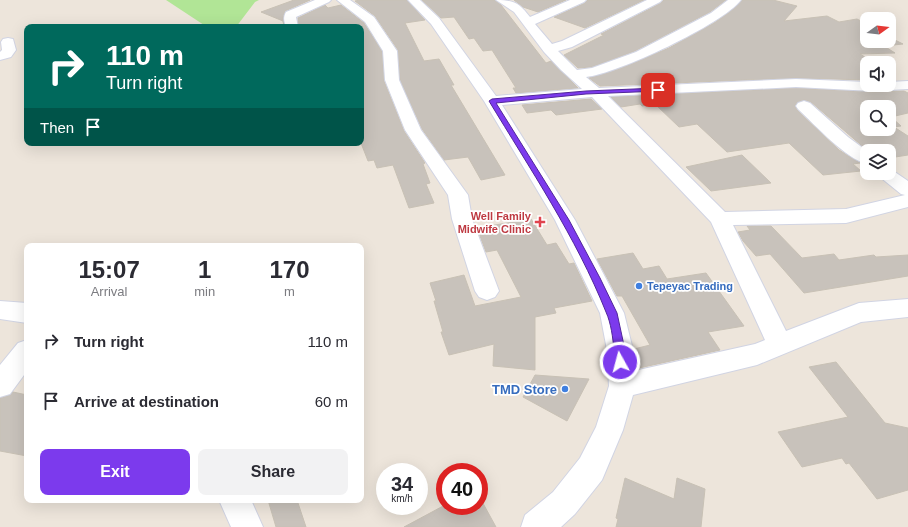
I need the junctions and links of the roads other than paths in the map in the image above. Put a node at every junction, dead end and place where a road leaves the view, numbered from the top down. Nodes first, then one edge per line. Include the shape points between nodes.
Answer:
1 (325, 0) edge
2 (343, 0) edge
3 (414, 0) edge
4 (502, 0) edge
5 (580, 0) edge
6 (656, 0) edge
7 (735, 0) edge
8 (529, 22) junction
9 (290, 24) edge
10 (8, 42) dead end
11 (549, 49) junction
12 (0, 56) edge
13 (576, 74) junction
14 (908, 85) edge
15 (596, 93) junction
16 (492, 101) junction
17 (804, 106) dead end
18 (860, 154) edge
19 (895, 180) edge
20 (908, 190) edge
21 (908, 200) edge
22 (720, 219) junction
23 (487, 291) dead end
24 (908, 308) edge
25 (0, 310) edge
26 (24, 313) edge
27 (780, 345) junction
28 (24, 355) edge
29 (0, 385) edge
30 (622, 386) junction
31 (236, 503) edge
32 (247, 527) edge
33 (537, 527) edge

1 - 9 street via 290,14
2 - 23 street via 370,20 390,51 392,80 413,130 458,195 462,220
3 - 16 street via 435,21
4 - 8 street via 518,10
5 - 8 street
6 - 11 street via 567,44
7 - 13 street via 715,16 641,55 594,72
8 - 11 street
10 - 12 street via 9,50
11 - 13 street
13 - 15 street
14 - 15 street via 796,83
15 - 16 street
15 - 22 street
16 - 30 street via 565,220 612,313 620,350
17 - 18 street
19 - 20 street
21 - 22 street via 846,216
22 - 27 street
24 - 27 street via 859,313
25 - 26 street
27 - 30 street via 757,354
28 - 29 street
30 - 33 street via 609,430 591,469 564,503
31 - 32 street

